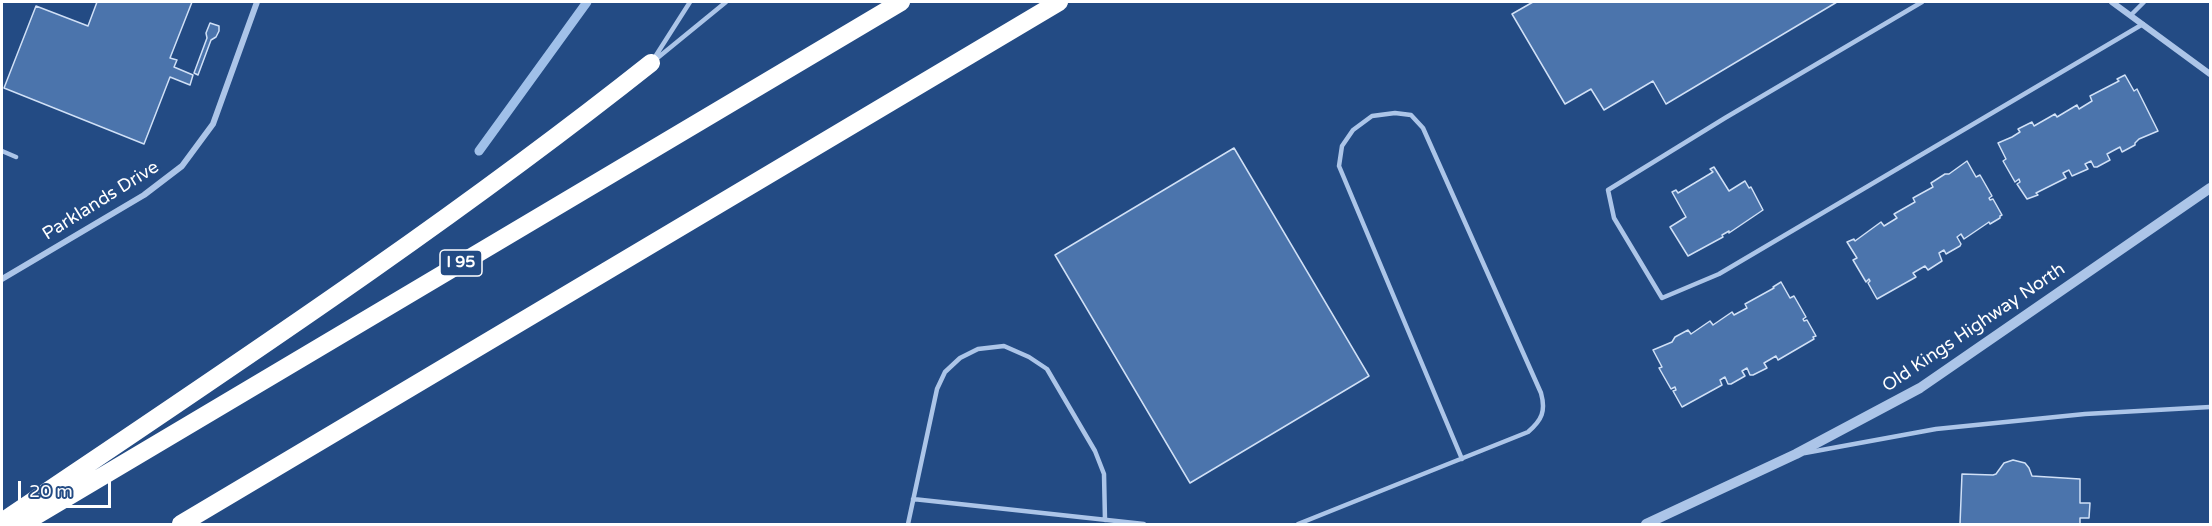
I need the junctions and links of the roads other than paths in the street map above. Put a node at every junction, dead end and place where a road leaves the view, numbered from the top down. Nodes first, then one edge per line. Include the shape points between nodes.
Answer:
1 (257, 2) edge
2 (690, 2) edge
3 (726, 2) edge
4 (901, 2) edge
5 (1059, 2) edge
6 (1922, 2) edge
7 (2112, 2) edge
8 (2144, 2) edge
9 (2131, 15) junction
10 (2143, 24) junction
11 (651, 63) junction
12 (2211, 74) edge
13 (2, 151) edge
14 (16, 157) dead end
15 (2211, 188) edge
16 (2, 279) edge
17 (2211, 407) edge
18 (1796, 454) junction
19 (1462, 459) junction
20 (913, 499) junction
21 (1105, 520) junction
22 (2, 522) edge
23 (22, 525) edge
24 (181, 525) edge
25 (908, 525) edge
26 (1144, 525) edge
27 (1298, 525) edge
28 (1646, 525) edge

1 - 16 street, Parklands Drive via 213,124 182,166 144,195
2 - 11 lane
3 - 11 lane
4 - 23 highway, I 95
5 - 24 highway
6 - 10 lane via 1608,190 1614,218 1662,298 1719,274
7 - 9 street
8 - 9 lane
9 - 10 street
10 - 12 street
11 - 22 highway via 429,231
13 - 14 lane
15 - 18 street, Old Kings Highway North via 1920,388
17 - 18 lane via 2085,414 1936,429
18 - 28 street, Old Kings Highway North
19 - 19 lane via 1528,432 1538,424 1544,404 1423,128 1411,115 1372,116 1353,130 1342,146 1339,166
19 - 27 lane
20 - 21 lane
20 - 21 lane via 937,389 945,372 978,349 1004,346 1047,369 1089,441 1104,474
20 - 25 lane
21 - 26 lane

